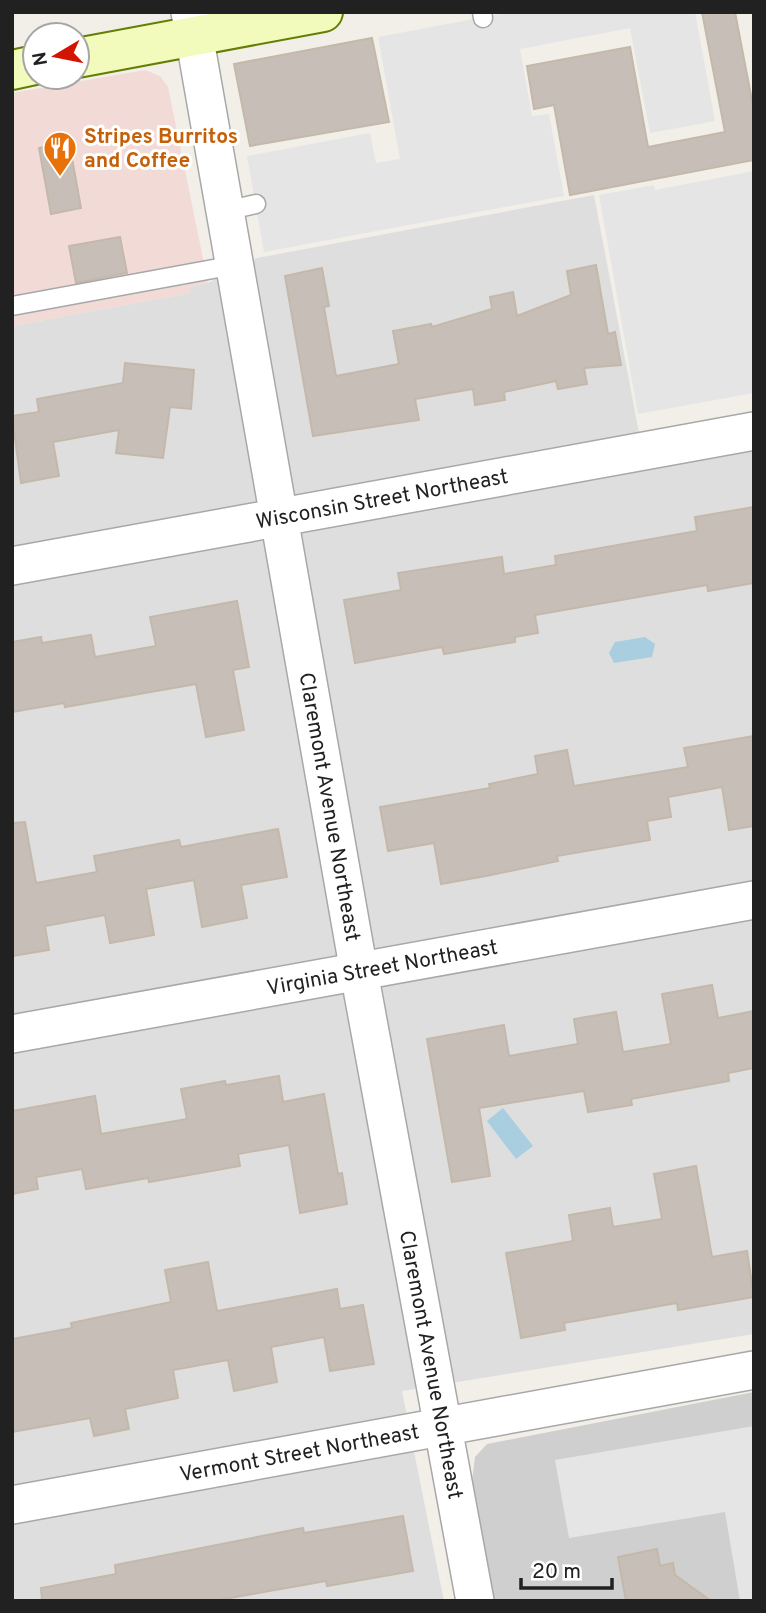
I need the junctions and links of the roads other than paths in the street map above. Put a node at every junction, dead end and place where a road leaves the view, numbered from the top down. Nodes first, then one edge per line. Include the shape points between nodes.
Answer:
1 (323, 12) edge
2 (192, 25) edge
3 (91, 54) edge
4 (235, 265) junction
5 (12, 306) edge
6 (754, 431) edge
7 (279, 517) junction
8 (12, 566) edge
9 (754, 900) edge
10 (359, 972) junction
11 (12, 1034) edge
12 (754, 1370) edge
13 (443, 1427) junction
14 (12, 1505) edge
15 (475, 1601) edge

1 - 2 main road
2 - 3 main road
2 - 4 street, Claremont Avenue Northeast via 240,207
4 - 5 lane
4 - 7 street, Claremont Avenue Northeast
6 - 7 street, Wisconsin Street Northeast
7 - 8 street, Wisconsin Street Northeast
7 - 10 street, Claremont Avenue Northeast
9 - 10 street, Virginia Street Northeast
10 - 11 street, Virginia Street Northeast
10 - 13 street, Claremont Avenue Northeast
12 - 13 street, Vermont Street Northeast
13 - 14 street, Vermont Street Northeast
13 - 15 street, Claremont Avenue Northeast

